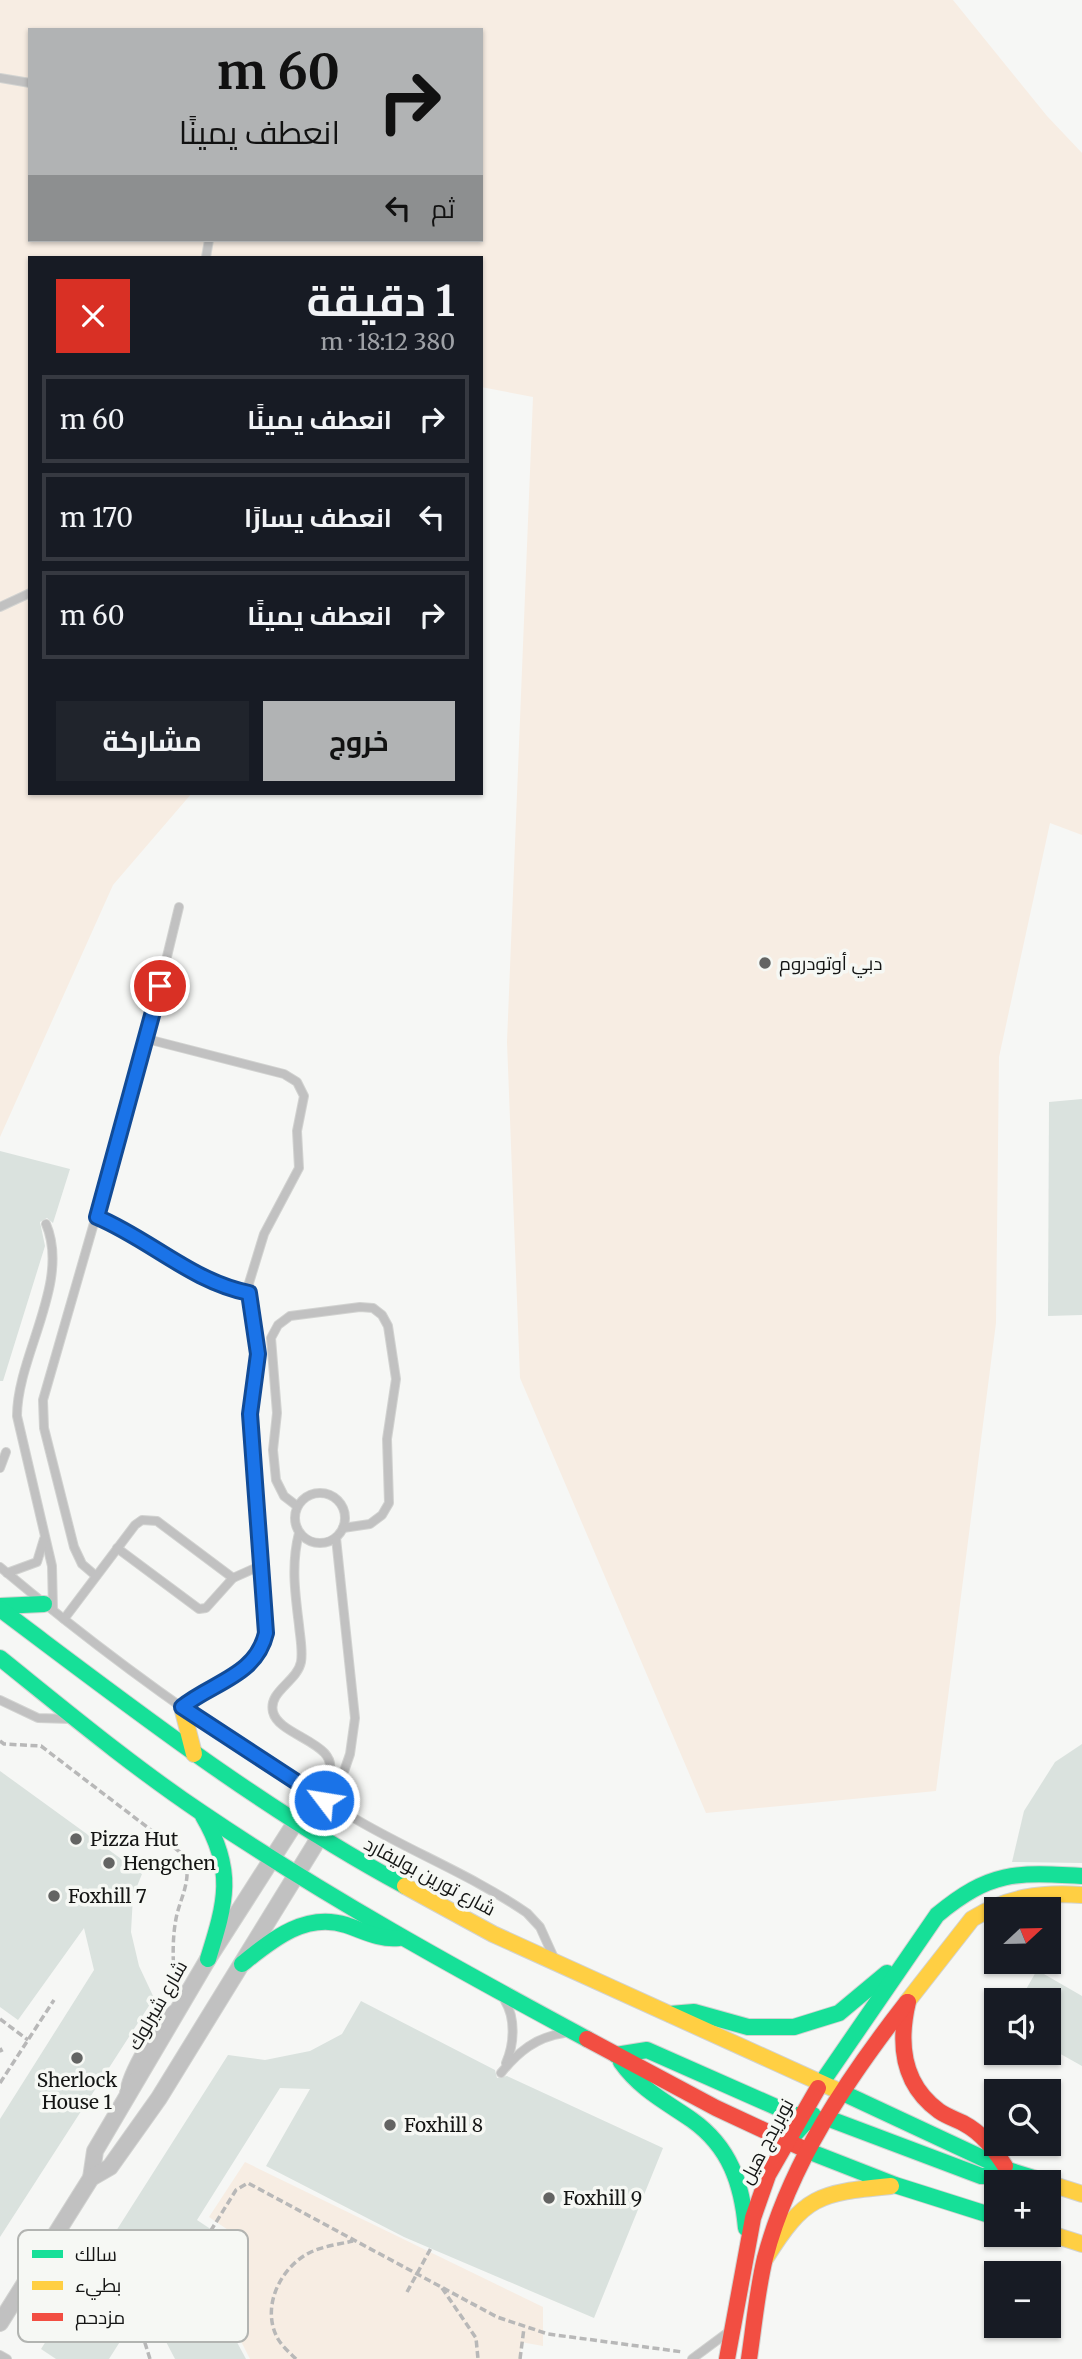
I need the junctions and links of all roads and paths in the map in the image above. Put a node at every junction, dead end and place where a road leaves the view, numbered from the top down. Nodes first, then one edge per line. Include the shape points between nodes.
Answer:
1 (0, 78) edge
2 (28, 83) edge
3 (28, 594) edge
4 (0, 607) edge
5 (179, 907) dead end
6 (146, 1039) junction
7 (97, 1217) junction
8 (46, 1224) dead end
9 (249, 1293) junction
10 (6, 1452) dead end
11 (0, 1468) edge
12 (297, 1506) junction
13 (343, 1528) junction
14 (299, 1533) junction
15 (44, 1536) junction
16 (336, 1538) junction
17 (117, 1548) junction
18 (262, 1565) junction
19 (4, 1570) edge
20 (96, 1576) junction
21 (233, 1578) junction
22 (0, 1608) edge
23 (49, 1608) junction
24 (64, 1619) junction
25 (0, 1630) edge
26 (26, 1631) junction
27 (0, 1658) edge
28 (0, 1700) edge
29 (182, 1707) junction
30 (76, 1718) junction
31 (0, 1741) edge
32 (194, 1754) junction
33 (329, 1762) junction
34 (346, 1767) junction
35 (305, 1789) junction
36 (343, 1811) junction
37 (200, 1812) junction
38 (296, 1823) junction
39 (319, 1838) junction
40 (274, 1858) junction
41 (297, 1873) junction
42 (1082, 1876) edge
43 (1082, 1895) edge
44 (402, 1937) junction
45 (208, 1959) junction
46 (242, 1964) junction
47 (556, 1964) junction
48 (902, 1967) junction
49 (500, 1993) junction
50 (187, 1998) junction
51 (54, 2000) dead end
52 (908, 2002) junction
53 (667, 2016) junction
54 (0, 2019) edge
55 (573, 2031) junction
56 (28, 2040) junction
57 (616, 2055) junction
58 (822, 2082) junction
59 (0, 2083) edge
60 (841, 2092) junction
61 (125, 2100) junction
62 (147, 2115) junction
63 (802, 2116) junction
64 (827, 2118) junction
65 (788, 2142) junction
66 (808, 2151) junction
67 (1007, 2170) joint
68 (984, 2176) edge
69 (91, 2178) junction
70 (895, 2185) junction
71 (1061, 2187) edge
72 (1082, 2194) edge
73 (984, 2213) edge
74 (58, 2230) edge
75 (212, 2230) edge
76 (1061, 2237) edge
77 (355, 2240) junction
78 (1082, 2244) edge
79 (431, 2248) dead end
80 (747, 2250) junction
81 (765, 2259) junction
82 (417, 2274) junction
83 (439, 2285) junction
84 (407, 2292) dead end
85 (18, 2294) edge
86 (0, 2323) edge
87 (524, 2328) junction
88 (732, 2329) junction
89 (145, 2342) edge
90 (0, 2355) edge
91 (695, 2357) edge
92 (7, 2359) edge
93 (150, 2359) edge
94 (296, 2359) edge
95 (478, 2359) edge
96 (520, 2359) edge
97 (727, 2359) edge
98 (749, 2359) edge

1 - 2 lane
3 - 4 lane
5 - 6 lane
6 - 7 lane
6 - 9 lane via 284,1074 302,1088 299,1168 264,1234
7 - 9 lane via 142,1238 204,1280
7 - 20 lane via 46,1387 43,1414 74,1547 82,1564
8 - 15 lane via 54,1247 52,1271 17,1405
9 - 18 lane via 258,1354 250,1404
10 - 11 lane
12 - 13 lane via 314,1494 334,1497 343,1507
12 - 13 lane via 284,1496 276,1480 271,1338 290,1316 373,1308 388,1326 396,1378 386,1460 389,1503 377,1520
12 - 14 lane
13 - 16 lane
14 - 16 lane via 316,1544
14 - 33 lane via 294,1574 301,1659 296,1675 274,1698 273,1713 282,1725 319,1748
15 - 19 lane via 37,1562
15 - 23 lane via 54,1581
16 - 34 lane via 355,1718
17 - 20 lane
17 - 21 lane via 138,1522 152,1519
17 - 21 lane via 200,1609
18 - 21 lane
18 - 29 lane via 266,1621 259,1654 250,1665
19 - 23 lane
20 - 24 lane
22 - 23 main road
22 - 26 main road, شارع تورين بوليفارد
23 - 24 lane
24 - 29 lane
25 - 26 main road
26 - 32 main road, شارع تورين بوليفارد
27 - 30 main road
28 - 30 lane via 38,1718
29 - 32 main road
29 - 35 lane
30 - 37 main road
31 - 50 path via 41,1746 186,1856 189,1882 177,1913 172,1947 174,1980
32 - 38 main road, شارع تورين بوليفارد
33 - 34 lane
33 - 35 lane via 325,1781
34 - 36 lane via 338,1794
35 - 36 lane
36 - 47 lane via 527,1913 545,1936
37 - 40 main road
37 - 45 main road via 217,1838 228,1875 225,1906
38 - 39 main road, شارع تورين بوليفارد
38 - 40 street, شارع شيرلوك
39 - 41 street, شارع شيرلوك
39 - 47 main road, شارع تورين بوليفارد
40 - 41 main road
40 - 45 street, شارع شيرلوك
41 - 44 main road
41 - 46 street, شارع شيرلوك
42 - 48 main road, نوبريدج هيل via 1017,1872 982,1881 937,1915
43 - 52 main road via 1031,1893 992,1905 972,1919
44 - 46 main road via 378,1938 342,1924 307,1923 293,1926
44 - 49 main road
45 - 50 street, شارع شيرلوك
46 - 62 street, شارع شيرلوك
47 - 53 main road, شارع تورين بوليفارد
48 - 53 main road via 879,1978 841,2012 802,2026 754,2028 690,2011
48 - 58 main road, نوبريدج هيل
49 - 55 main road
49 - 55 lane via 512,2024 512,2041 500,2073 540,2039
50 - 61 street, شارع شيرلوك
50 - 61 lane via 165,2015 128,2075
51 - 56 path
52 - 60 main road
52 - 67 main road via 900,2031 901,2048 914,2083 936,2109 984,2138
53 - 58 main road, شارع تورين بوليفارد
54 - 56 path
55 - 57 main road
56 - 59 path
57 - 63 main road via 647,2050
57 - 65 main road via 716,2111
57 - 80 main road via 640,2088 711,2134 727,2153 742,2189
58 - 60 main road, شارع تورين بوليفارد
58 - 63 main road, نوبريدج هيل
60 - 63 main road via 817,2113
60 - 64 main road
60 - 67 main road, شارع تورين بوليفارد
61 - 62 street
61 - 69 street, شارع شيرلوك via 95,2151
62 - 69 street, شارع شيرلوك via 110,2166
63 - 65 main road, نوبريدج هيل
64 - 65 main road via 805,2123
64 - 66 main road
64 - 68 main road
65 - 66 main road
65 - 80 main road, نوبريدج هيل via 761,2193
66 - 70 main road
66 - 81 main road via 778,2215
69 - 74 street, شارع شيرلوك
70 - 73 main road
70 - 81 main road via 835,2192 810,2201 790,2218
71 - 72 main road
75 - 77 path via 239,2186 248,2183
76 - 78 main road
77 - 82 path
77 - 94 path via 312,2252 290,2266 276,2288 272,2313 277,2338
79 - 82 path
80 - 88 main road, نوبريدج هيل
81 - 98 main road
82 - 83 path
82 - 84 path
83 - 87 path
83 - 95 path via 476,2338
85 - 86 street, شارع شيرلوك
87 - 91 path
87 - 96 path
88 - 91 lane
88 - 97 main road, نوبريدج هيل
89 - 93 path
90 - 92 lane

